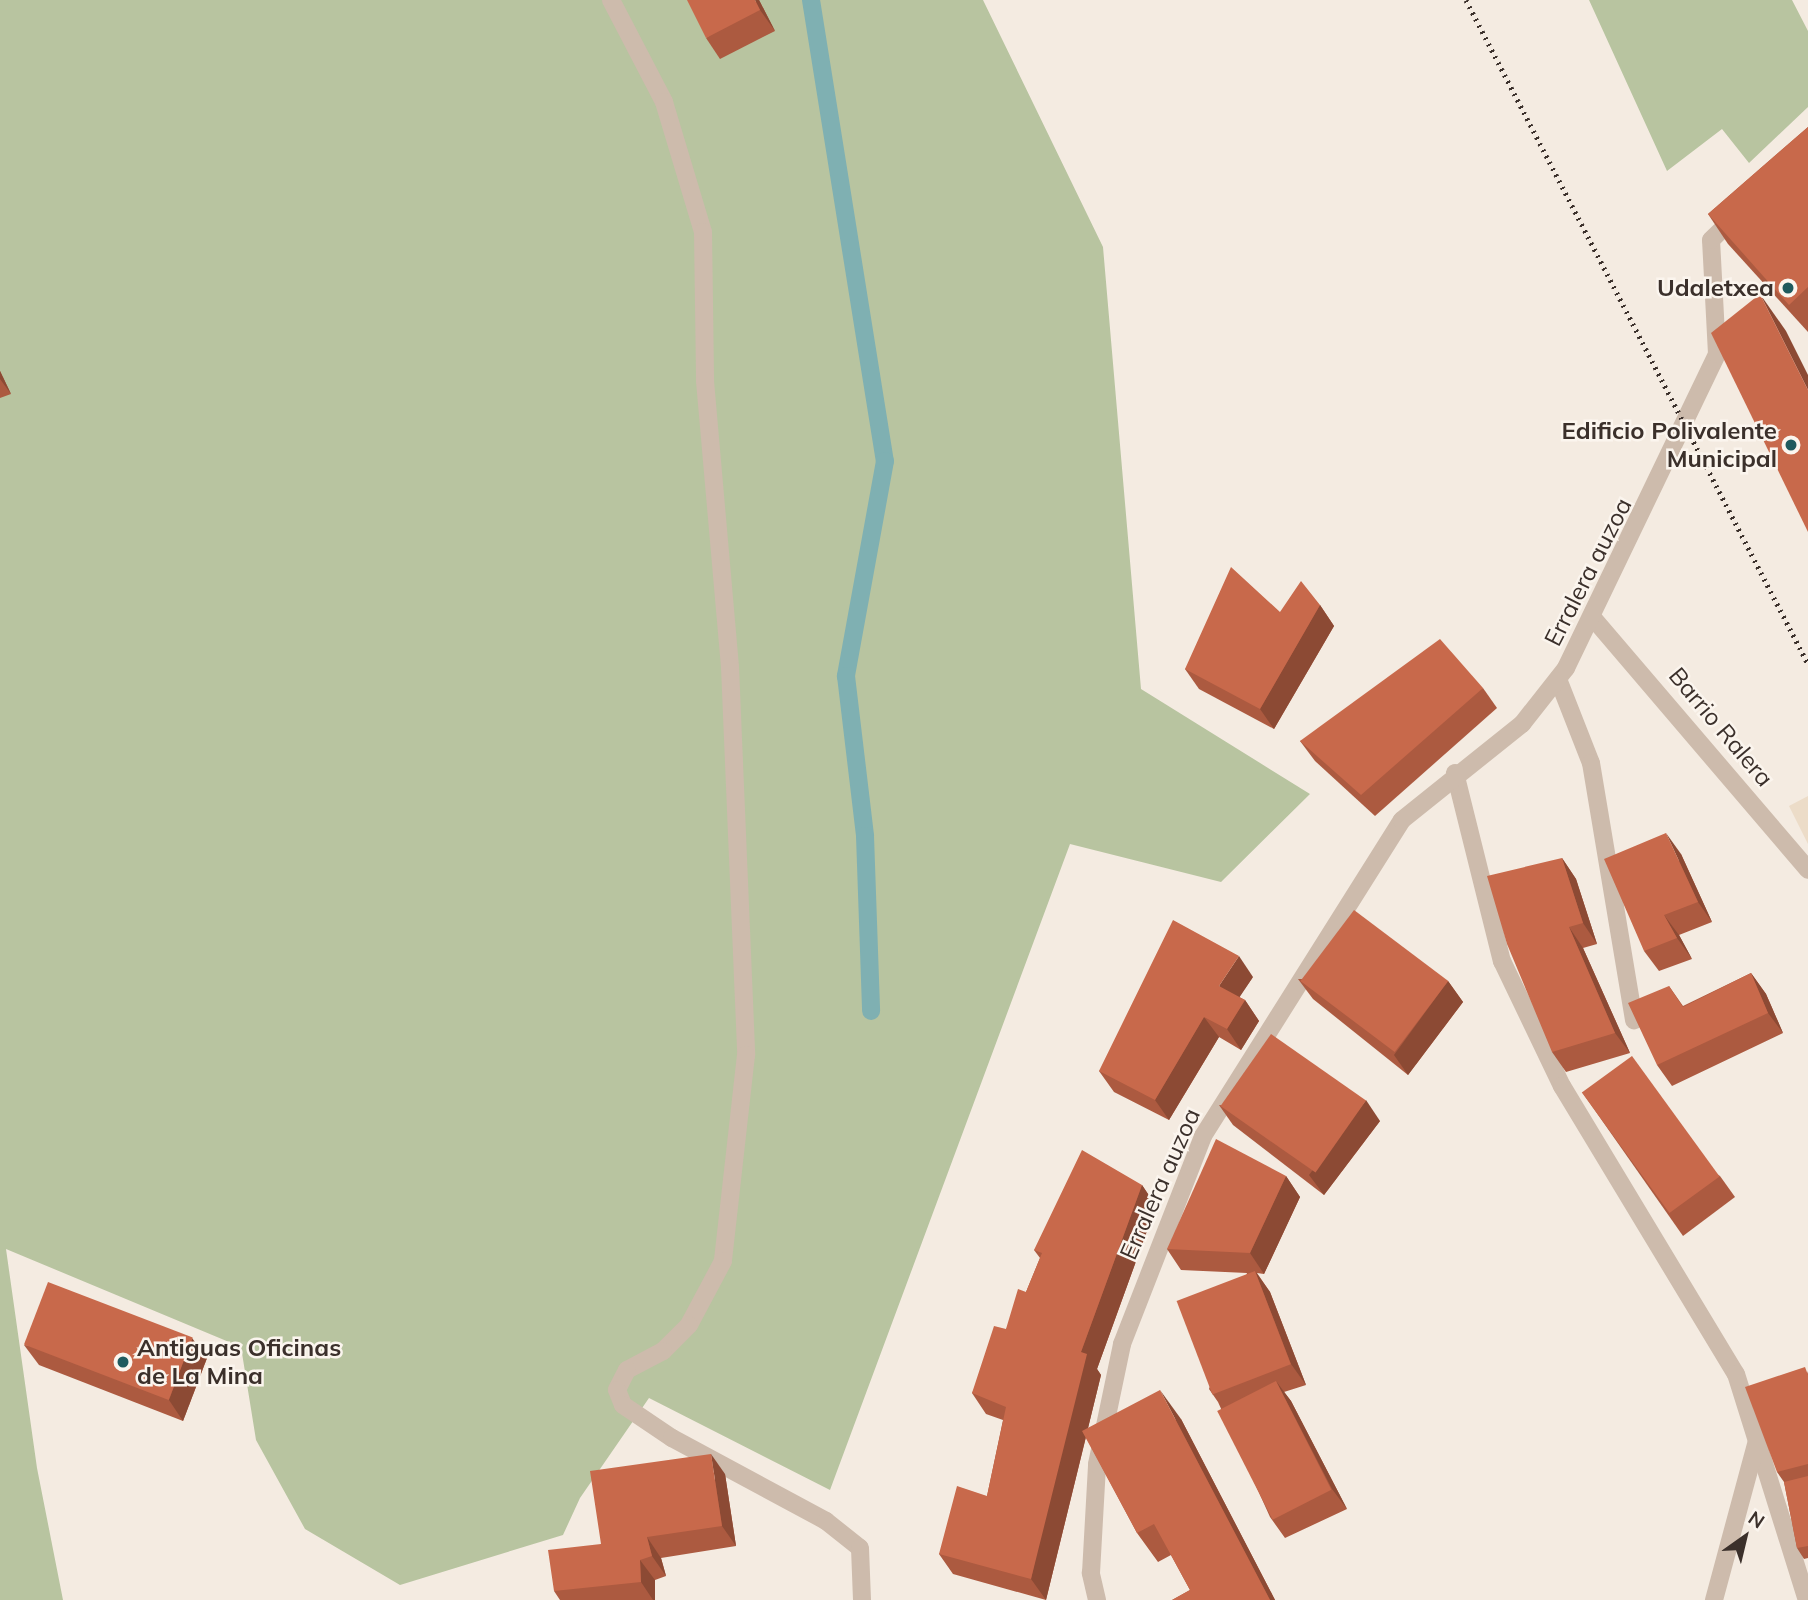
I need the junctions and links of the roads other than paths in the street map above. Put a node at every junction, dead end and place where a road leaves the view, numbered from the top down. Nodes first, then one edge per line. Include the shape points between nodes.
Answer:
1 (611, 0) edge
2 (1750, 203) edge
3 (1593, 618) junction
4 (1558, 679) junction
5 (1455, 773) junction
6 (1808, 870) edge
7 (1634, 1020) edge
8 (1758, 1437) junction
9 (862, 1600) edge
10 (1097, 1600) edge
11 (1714, 1600) edge
12 (1807, 1600) edge

1 - 9 street via 664,102 703,232 705,381 730,667 746,1055 723,1261 689,1325 663,1351 627,1370 617,1390 623,1405 826,1521 860,1548
2 - 3 street, Erralera auzoa via 1711,240 1717,354
3 - 4 street, Erralera auzoa
3 - 6 street, Barrio Ralera
4 - 5 street, Erralera auzoa via 1522,723
4 - 7 street via 1591,763
5 - 8 street via 1502,961 1562,1086 1736,1374
5 - 10 street, Erralera auzoa via 1402,820 1203,1136 1122,1344 1097,1464 1091,1573
8 - 11 street
8 - 12 street

